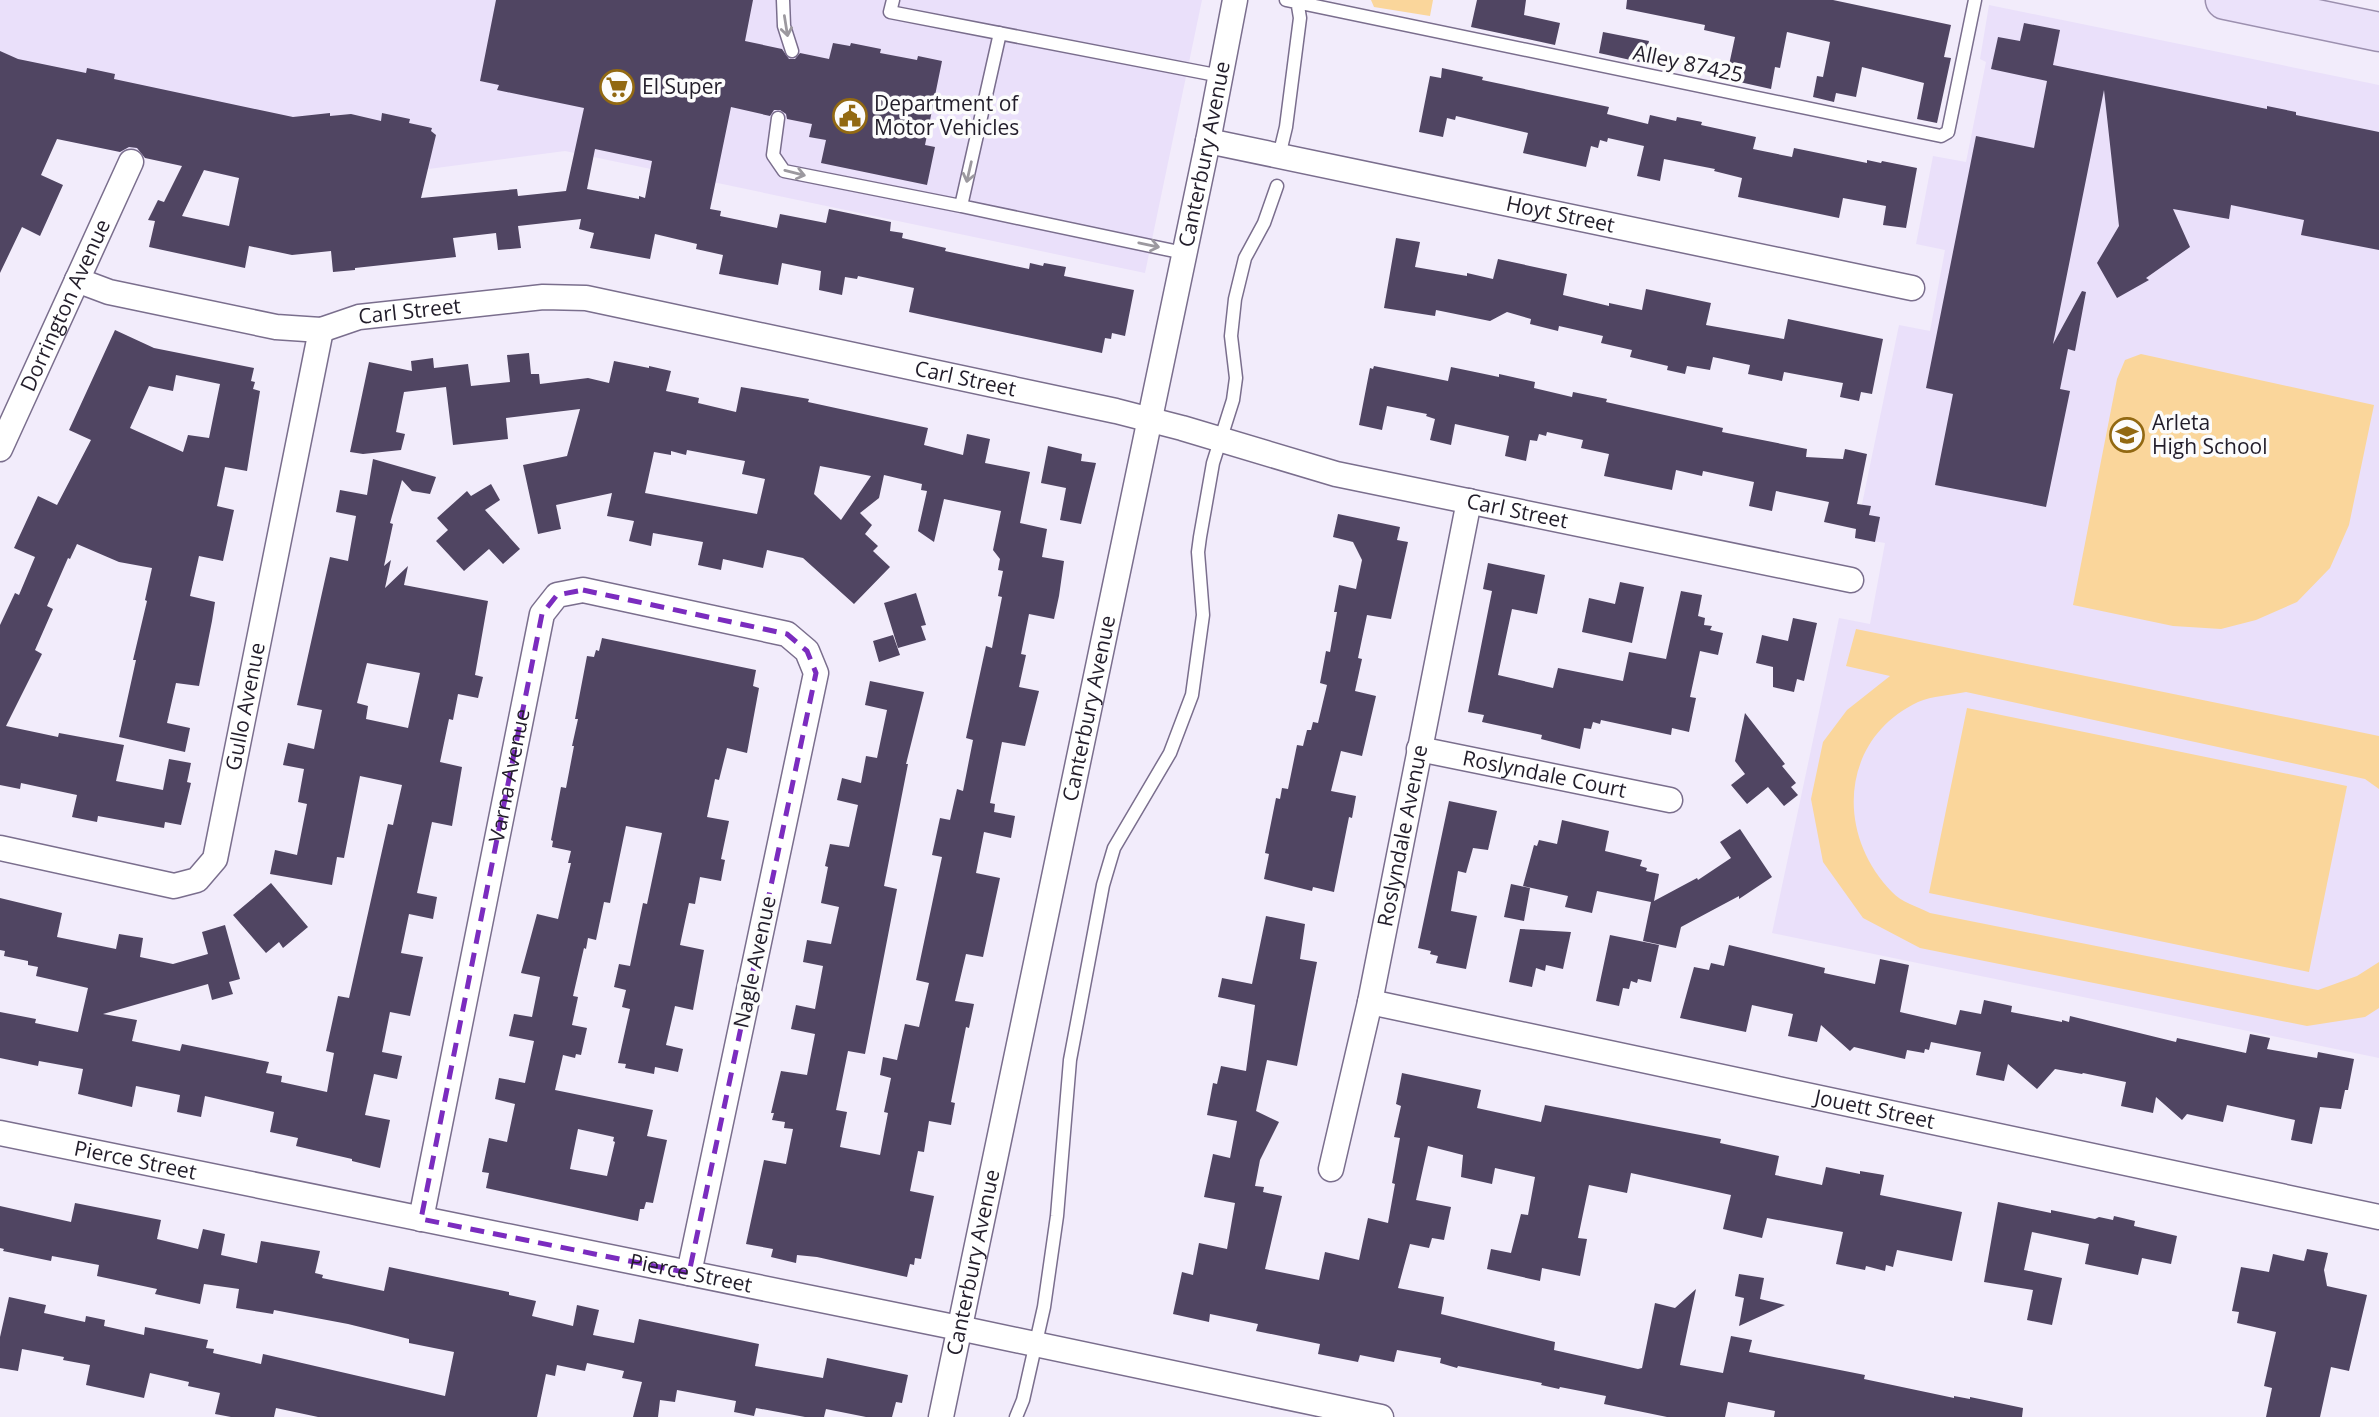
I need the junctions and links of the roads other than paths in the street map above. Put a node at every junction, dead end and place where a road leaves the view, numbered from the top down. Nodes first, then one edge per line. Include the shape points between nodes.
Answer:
1 (783, 0) edge
2 (893, 0) edge
3 (1236, 0) edge
4 (1975, 0) edge
5 (2225, 0) edge
6 (1293, 1) edge
7 (2379, 32) edge
8 (1000, 33) junction
9 (792, 51) dead end
10 (1221, 76) junction
11 (778, 118) dead end
12 (1209, 141) junction
13 (1279, 156) junction
14 (131, 162) dead end
15 (1277, 186) dead end
16 (961, 206) junction
17 (1184, 253) junction
18 (77, 280) junction
19 (1912, 288) dead end
20 (321, 330) junction
21 (1150, 419) junction
22 (1221, 439) junction
23 (0, 449) edge
24 (1469, 501) junction
25 (1851, 580) dead end
26 (807, 651) joint
27 (1419, 749) junction
28 (1670, 800) dead end
29 (0, 848) edge
30 (1370, 1002) junction
31 (0, 1133) edge
32 (1331, 1168) dead end
33 (2379, 1217) edge
34 (421, 1219) junction
35 (689, 1273) junction
36 (959, 1328) junction
37 (1034, 1344) junction
38 (941, 1417) edge
39 (1016, 1417) edge
40 (1381, 1417) edge

1 -> 9 lane via 784,26
2 - 8 lane via 890,12
3 - 10 street, Canterbury Avenue
4 - 6 lane, Alley 87425 via 1948,132 1941,136
5 - 7 main road
6 - 13 lane via 1300,18
8 - 10 lane
8 -> 16 lane
10 - 12 street, Canterbury Avenue
11 -> 16 lane via 773,156 784,171
12 - 13 street, Hoyt Street
12 - 17 street, Canterbury Avenue
13 - 19 street, Hoyt Street
14 - 18 street, Dorrington Avenue
15 - 22 lane via 1245,258 1235,299 1231,336 1236,378
16 -> 17 lane
17 - 21 street, Canterbury Avenue
18 - 20 street, Carl Street via 134,298 276,327
18 - 23 street, Dorrington Avenue
20 - 21 street, Carl Street via 359,317 543,296 586,298
20 - 29 street, Gullo Avenue via 215,859 197,880 174,886
21 - 22 street, Carl Street
21 - 36 street, Canterbury Avenue
22 - 24 street, Carl Street via 1336,474
22 - 37 lane via 1199,544 1203,615 1192,695 1170,753 1114,848 1100,898 1070,1060 1057,1216
24 - 25 street, Carl Street
24 - 27 street, Roslyndale Avenue
26 - 34 street, Varna Avenue via 786,634 583,590 557,596 542,614
26 - 35 street, Nagle Avenue via 816,673
27 - 28 street, Roslyndale Court
27 - 30 street, Roslyndale Avenue
30 - 32 street, Roslyndale Avenue
30 - 33 street, Jouett Street
31 - 34 street, Pierce Street
34 - 35 street, Pierce Street
35 - 36 street, Pierce Street
36 - 37 street, Pierce Street
36 - 38 street, Canterbury Avenue
37 - 39 lane
37 - 40 street, Pierce Street

